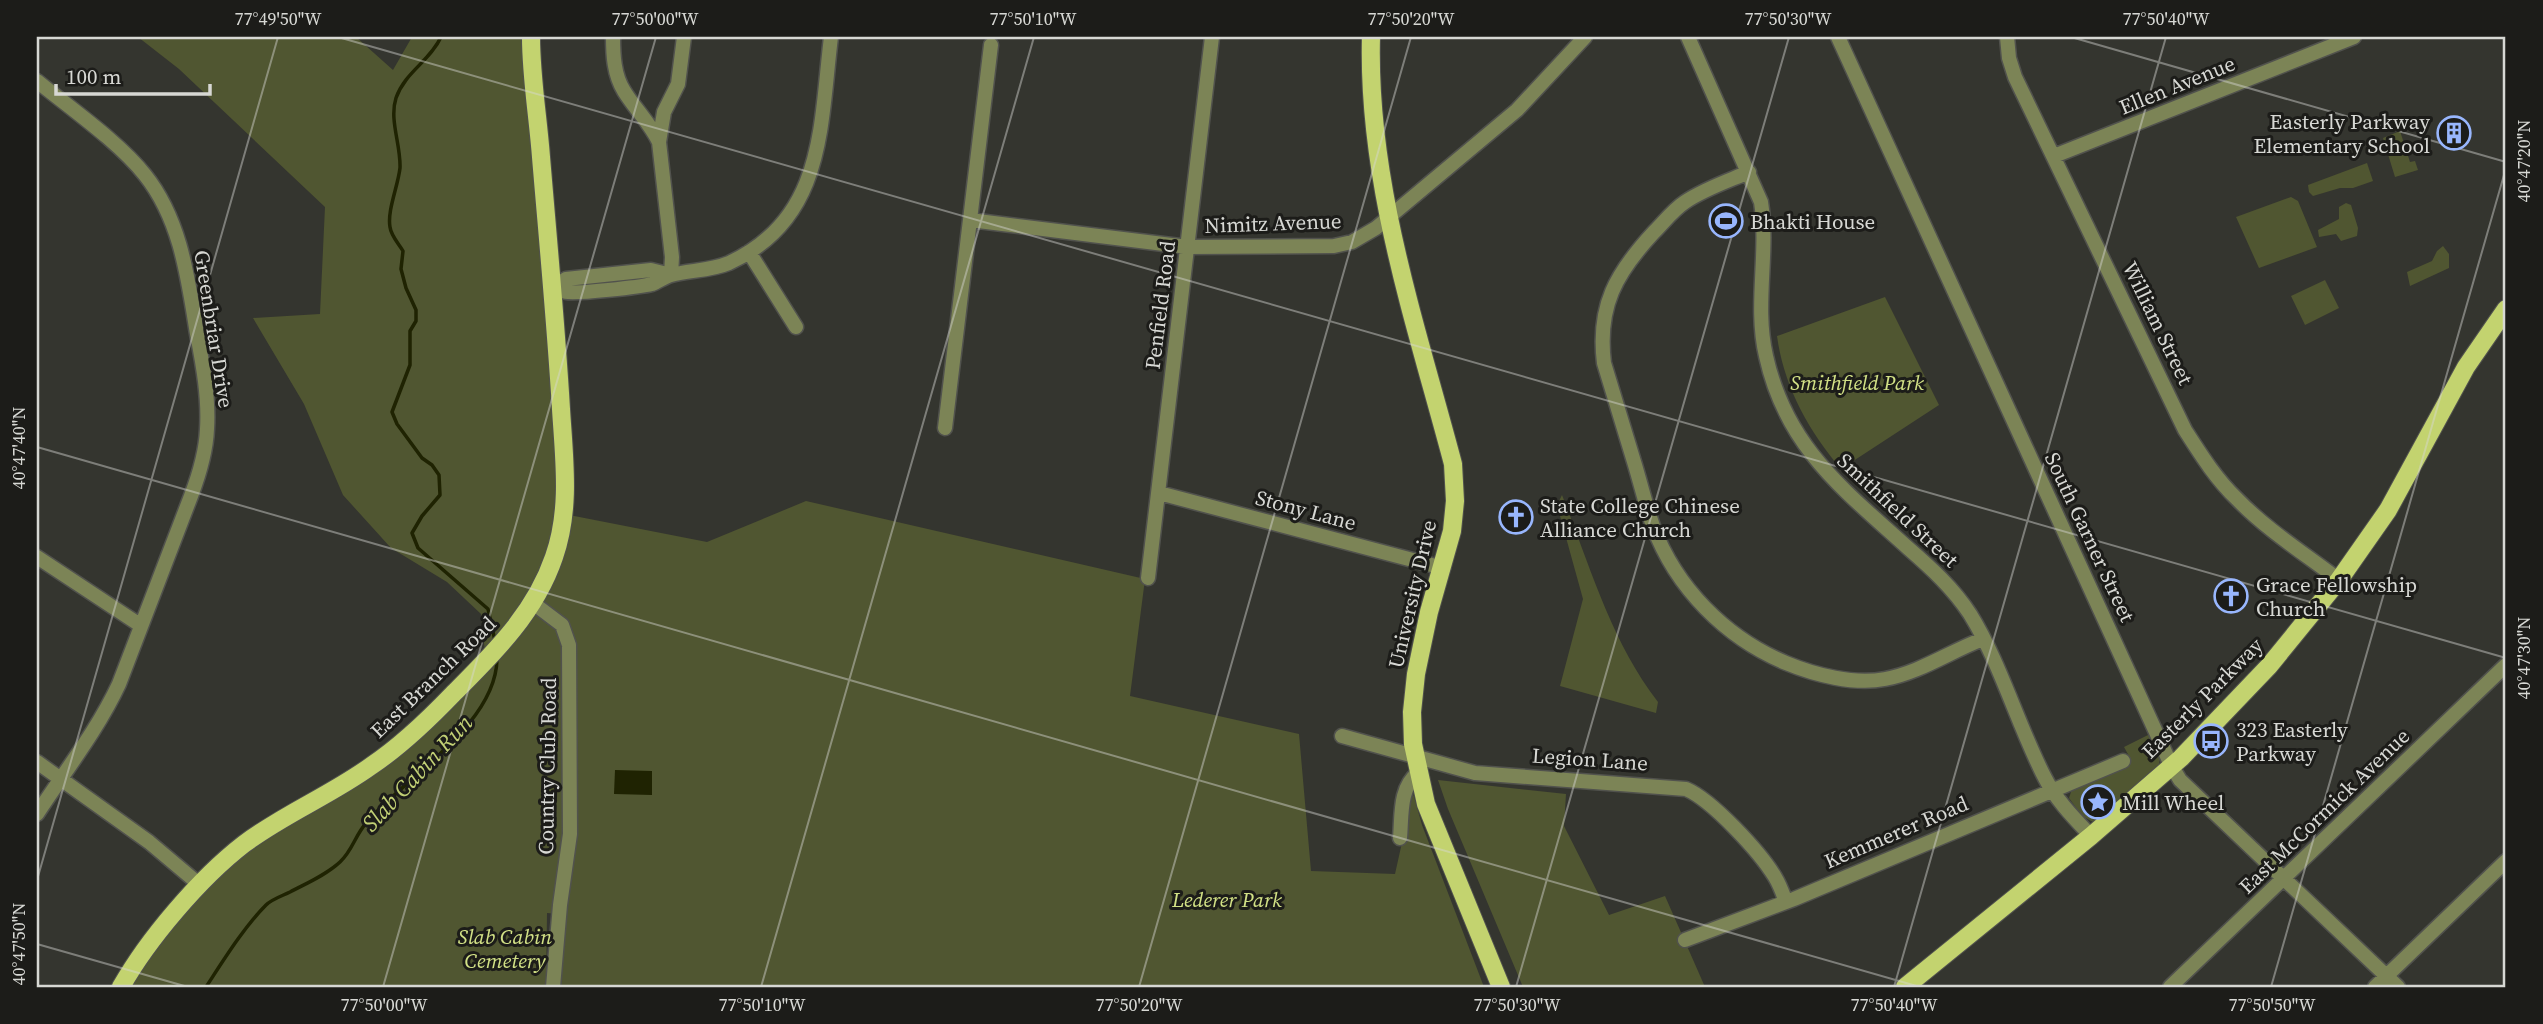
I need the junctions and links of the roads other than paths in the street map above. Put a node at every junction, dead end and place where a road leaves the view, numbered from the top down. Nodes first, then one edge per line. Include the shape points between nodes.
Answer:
1 (531, 37) edge
2 (613, 37) edge
3 (684, 37) edge
4 (831, 37) edge
5 (1212, 37) edge
6 (1371, 37) edge
7 (1585, 37) edge
8 (1688, 37) edge
9 (1838, 37) edge
10 (2007, 37) edge
11 (2354, 37) edge
12 (990, 46) dead end
13 (37, 81) edge
14 (670, 99) junction
15 (645, 117) junction
16 (659, 142) junction
17 (2054, 156) junction
18 (1749, 172) junction
19 (1388, 218) junction
20 (971, 220) junction
21 (1188, 247) junction
22 (749, 252) junction
23 (671, 275) junction
24 (551, 288) junction
25 (2506, 309) edge
26 (796, 327) dead end
27 (945, 428) dead end
28 (1158, 493) junction
29 (37, 557) edge
30 (1443, 568) junction
31 (1148, 578) dead end
32 (2339, 580) junction
33 (533, 603) junction
34 (140, 625) junction
35 (1983, 639) junction
36 (2506, 665) edge
37 (1342, 736) dead end
38 (2123, 761) dead end
39 (37, 762) edge
40 (1416, 764) junction
41 (2171, 765) junction
42 (61, 778) junction
43 (2052, 790) junction
44 (37, 814) edge
45 (2091, 836) junction
46 (1401, 838) dead end
47 (2506, 861) edge
48 (2283, 878) junction
49 (200, 885) junction
50 (1786, 902) junction
51 (1685, 940) dead end
52 (2386, 976) junction
53 (121, 987) edge
54 (553, 987) edge
55 (1501, 987) edge
56 (1905, 987) edge
57 (2170, 987) edge
58 (2375, 987) edge
59 (2398, 987) edge

1 - 24 main road, East Branch Road
2 - 15 street via 618,79
3 - 14 street via 678,84
4 - 22 street via 813,169 792,211
5 - 21 street, Penfield Road
6 - 19 main road, University Drive via 1377,155
7 - 19 street, Nimitz Avenue via 1517,110
8 - 18 street, Smithfield Street
9 - 41 street, South Garner Street
10 - 17 street, William Street via 2015,77
11 - 17 street, Ellen Avenue
12 - 20 street
13 - 34 street, Greenbriar Drive via 145,174 168,213 187,273 206,398 206,441 191,496
14 - 15 street
14 - 16 street
15 - 16 street
16 - 23 street
17 - 32 street, William Street via 2185,430 2206,463 2237,500
18 - 35 street, Smithfield Street via 1763,217 1760,309 1764,346 1789,420 1835,483 1948,585
18 - 35 street via 1684,202 1668,217 1618,277 1603,316 1604,363 1666,555 1690,592 1728,629 1772,657 1831,677 1884,680
19 - 21 street, Nimitz Avenue via 1368,234 1334,246
19 - 30 main road, University Drive via 1453,464 1455,501
20 - 21 street, Nimitz Avenue
20 - 27 street
21 - 28 street, Penfield Road
22 - 23 street via 718,267
22 - 26 street
23 - 24 street via 651,270 566,279
24 - 33 main road, East Branch Road via 566,474 564,514 554,559
25 - 32 main road, Easterly Parkway via 2466,368 2388,510
28 - 30 street, Stony Lane
28 - 31 street, Penfield Road
29 - 34 street
30 - 40 main road, University Drive via 1416,674 1412,712
32 - 41 main road, Easterly Parkway via 2263,673
33 - 49 main road, East Branch Road via 485,662 381,759 243,845
33 - 54 street, Country Club Road via 562,625 569,645 570,834
34 - 42 street, Greenbriar Drive via 107,710
35 - 43 street, Smithfield Street
36 - 48 street, East McCormick Avenue
37 - 40 street, Legion Lane
38 - 43 street, Kemmerer Road
39 - 42 street
40 - 46 street via 1404,795
40 - 50 street, Legion Lane via 1475,773 1686,789 1708,803 1761,858 1776,877
40 - 55 main road, University Drive via 1426,804
41 - 45 main road, Easterly Parkway
41 - 48 street, South Garner Street via 2180,780
42 - 44 street, Greenbriar Drive
42 - 49 street
43 - 45 street, Smithfield Street
43 - 50 street, Kemmerer Road
45 - 56 main road, Easterly Parkway
47 - 52 street
48 - 52 street, South Garner Street
48 - 57 street, East McCormick Avenue
49 - 53 main road, East Branch Road
50 - 51 street, Kemmerer Road
52 - 58 street
52 - 59 street, South Garner Street

